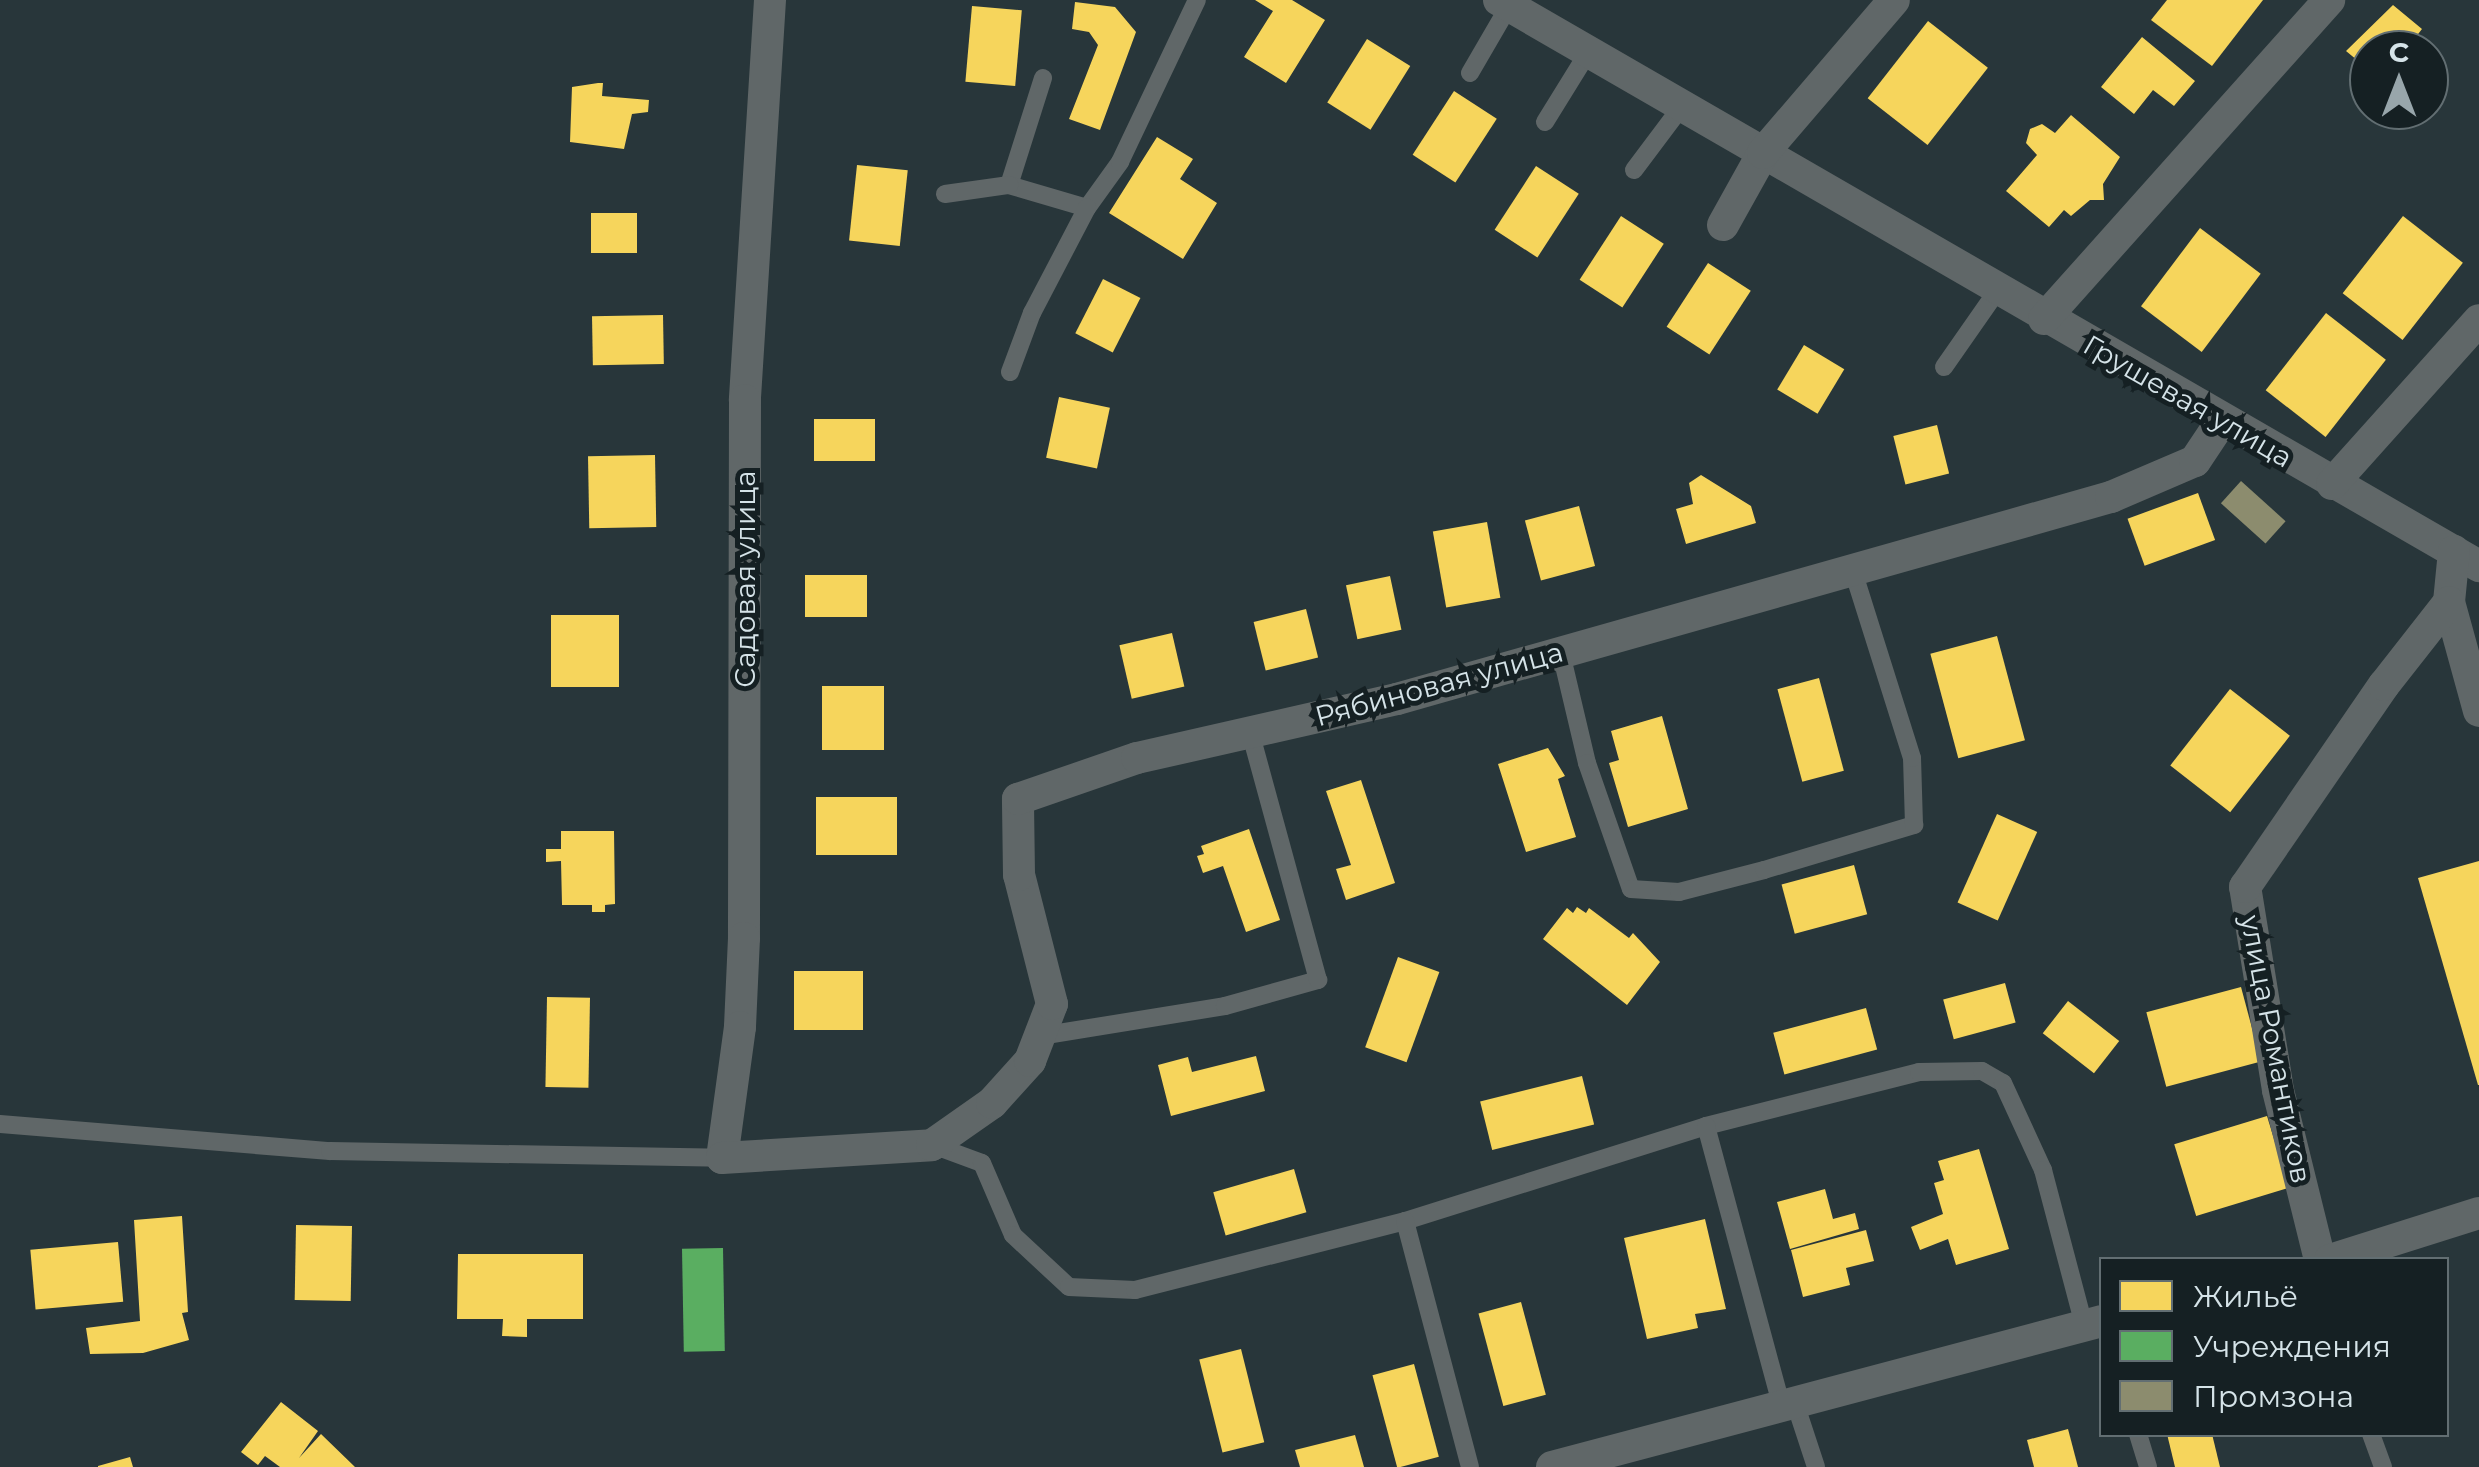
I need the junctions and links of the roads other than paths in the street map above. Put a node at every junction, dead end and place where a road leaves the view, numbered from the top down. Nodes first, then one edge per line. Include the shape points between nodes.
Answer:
1 (770, 0) edge
2 (1196, 0) edge
3 (1894, 0) edge
4 (2330, 0) edge
5 (1504, 3) edge
6 (1588, 51) junction
7 (1470, 73) dead end
8 (1042, 78) dead end
9 (1682, 106) junction
10 (1545, 122) dead end
11 (1763, 154) junction
12 (1634, 170) dead end
13 (1008, 185) junction
14 (945, 194) dead end
15 (1087, 208) junction
16 (1723, 225) dead end
17 (1997, 291) junction
18 (2044, 318) junction
19 (2479, 320) edge
20 (1944, 367) dead end
21 (1010, 372) dead end
22 (2221, 422) junction
23 (2332, 484) junction
24 (2466, 558) edge
25 (1853, 571) junction
26 (2449, 602) junction
27 (1561, 653) junction
28 (2479, 711) edge
29 (1250, 732) junction
30 (1040, 1036) junction
31 (0, 1124) edge
32 (1706, 1126) junction
33 (932, 1145) junction
34 (722, 1158) junction
35 (2479, 1213) edge
36 (1405, 1221) junction
37 (2319, 1257) edge
38 (2340, 1257) edge
39 (2092, 1323) edge
40 (1789, 1405) junction
41 (2139, 1437) edge
42 (2371, 1437) edge
43 (1470, 1467) edge
44 (1552, 1467) edge
45 (1816, 1467) edge
46 (2148, 1467) edge
47 (2382, 1467) edge

1 - 34 street, Садовая улица via 745,400 742,974
2 - 15 lane via 1120,162
3 - 11 street
4 - 18 street
5 - 6 street, Грушевая улица
5 - 7 lane, Грушевая улица
6 - 9 street, Грушевая улица
6 - 10 lane
8 - 13 lane
9 - 11 street, Грушевая улица
9 - 12 lane
11 - 16 street
11 - 17 street, Грушевая улица
13 - 14 lane
13 - 15 lane
15 - 21 lane
17 - 18 street, Грушевая улица
17 - 20 lane
18 - 22 street, Грушевая улица
19 - 23 street
22 - 23 street, Грушевая улица
22 - 25 street, Рябиновая улица via 2195,461 2111,497
23 - 24 street, Грушевая улица
24 - 26 street
25 - 27 street, Рябиновая улица
25 - 27 lane via 1912,758 1914,824 1764,870 1680,892 1631,889 1587,764
26 - 28 street
26 - 37 street, улица Романтиков via 2384,684 2246,887 2278,1090
27 - 29 street, Рябиновая улица
29 - 30 street, Рябиновая улица via 1137,758 1018,799 1019,876 1052,1004
29 - 30 lane via 1318,980 1226,1006
30 - 33 street, Рябиновая улица via 1030,1061 992,1103
31 - 34 lane via 330,1151
32 - 36 lane
32 - 39 lane via 1919,1072 1982,1071 2003,1082 2043,1170
32 - 40 lane
33 - 34 street
33 - 36 lane via 982,1162 1013,1235 1068,1288 1136,1290
35 - 38 street
36 - 43 lane
39 - 40 street
40 - 44 street
40 - 45 lane
41 - 46 lane
42 - 47 lane

